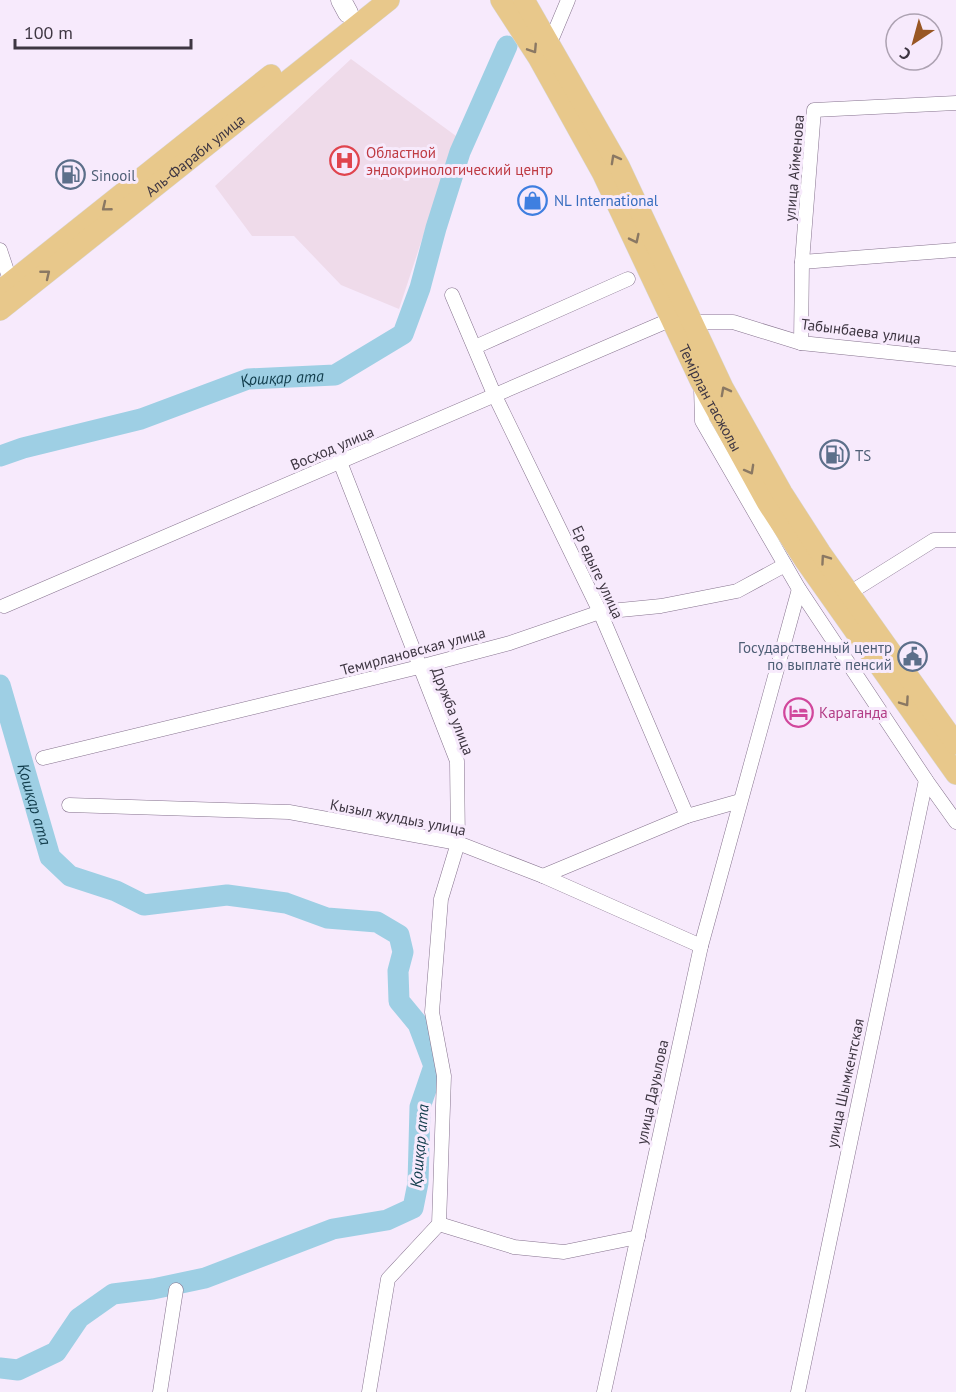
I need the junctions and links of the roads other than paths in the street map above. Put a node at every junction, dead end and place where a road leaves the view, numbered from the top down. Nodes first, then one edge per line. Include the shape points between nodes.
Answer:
1 (390, 0) edge
2 (501, 0) edge
3 (524, 0) edge
4 (568, 0) edge
5 (351, 4) edge
6 (550, 43) junction
7 (956, 103) edge
8 (0, 250) edge
9 (956, 250) edge
10 (802, 262) junction
11 (628, 279) dead end
12 (5, 287) edge
13 (452, 295) dead end
14 (0, 310) edge
15 (683, 321) junction
16 (801, 343) junction
17 (475, 347) junction
18 (956, 358) edge
19 (701, 382) junction
20 (494, 394) junction
21 (340, 462) junction
22 (956, 540) edge
23 (785, 565) junction
24 (799, 589) junction
25 (842, 598) junction
26 (4, 606) dead end
27 (600, 612) junction
28 (419, 667) junction
29 (956, 744) edge
30 (44, 758) dead end
31 (956, 774) edge
32 (926, 780) junction
33 (740, 801) junction
34 (69, 805) dead end
35 (687, 816) junction
36 (956, 822) edge
37 (458, 843) junction
38 (543, 876) junction
39 (701, 946) junction
40 (440, 1224) junction
41 (638, 1237) junction
42 (176, 1290) dead end
43 (160, 1392) edge
44 (369, 1392) edge
45 (604, 1392) edge
46 (798, 1392) edge

14 -> 1 main road, Аль-Фараби улица
2 -> 15 main road, Темірлан тасжолы via 538,57
3 - 6 main road, Темірлан тасжолы
4 - 6 street
5 -> 12 main road, Аль-Фараби улица
15 -> 6 main road, Темірлан тасжолы via 619,166
7 - 10 street, улица Айменова via 814,110
8 - 12 street
9 - 10 street
10 - 16 street, улица Айменова
11 - 17 street
13 - 17 street, Ер едыге улица
15 - 16 street, Табынбаева улица via 733,322
15 - 19 main road, Темірлан тасжолы
15 - 20 street, Восход улица
25 -> 15 main road, Темірлан тасжолы via 820,552
16 - 18 street, Табынбаева улица
17 - 20 street, Ер едыге улица
19 - 23 street via 702,421
19 -> 25 main road, Темірлан тасжолы via 767,502
20 - 21 street, Восход улица
20 - 27 street, Ер едыге улица
21 - 26 street, Восход улица
21 - 28 street, Дружба улица
22 - 25 street via 934,540
23 - 24 street
23 - 27 street, Темирлановская улица via 737,591 661,606
24 - 32 street
24 - 33 street, улица Дауылова
25 - 29 main road, Темірлан тасжолы
25 -> 31 main road, Темірлан тасжолы
27 - 28 street, Темирлановская улица via 510,643
27 - 35 street, Ер едыге улица
28 - 30 street, Темирлановская улица
28 - 37 street, Дружба улица via 457,761
32 - 36 street
32 - 46 street, улица Шымкентская
33 - 35 street
33 - 39 street, улица Дауылова
34 - 37 street, Кызыл жулдыз улица via 289,812
35 - 38 street
37 - 38 street, Кызыл жулдыз улица
37 - 40 street, Дружба улица via 441,899 432,1012 444,1076
38 - 39 street, Кызыл жулдыз улица
39 - 41 street, улица Дауылова
40 - 41 street via 514,1247 564,1252
40 - 44 street via 388,1279
41 - 45 street, улица Дауылова
42 - 43 street

